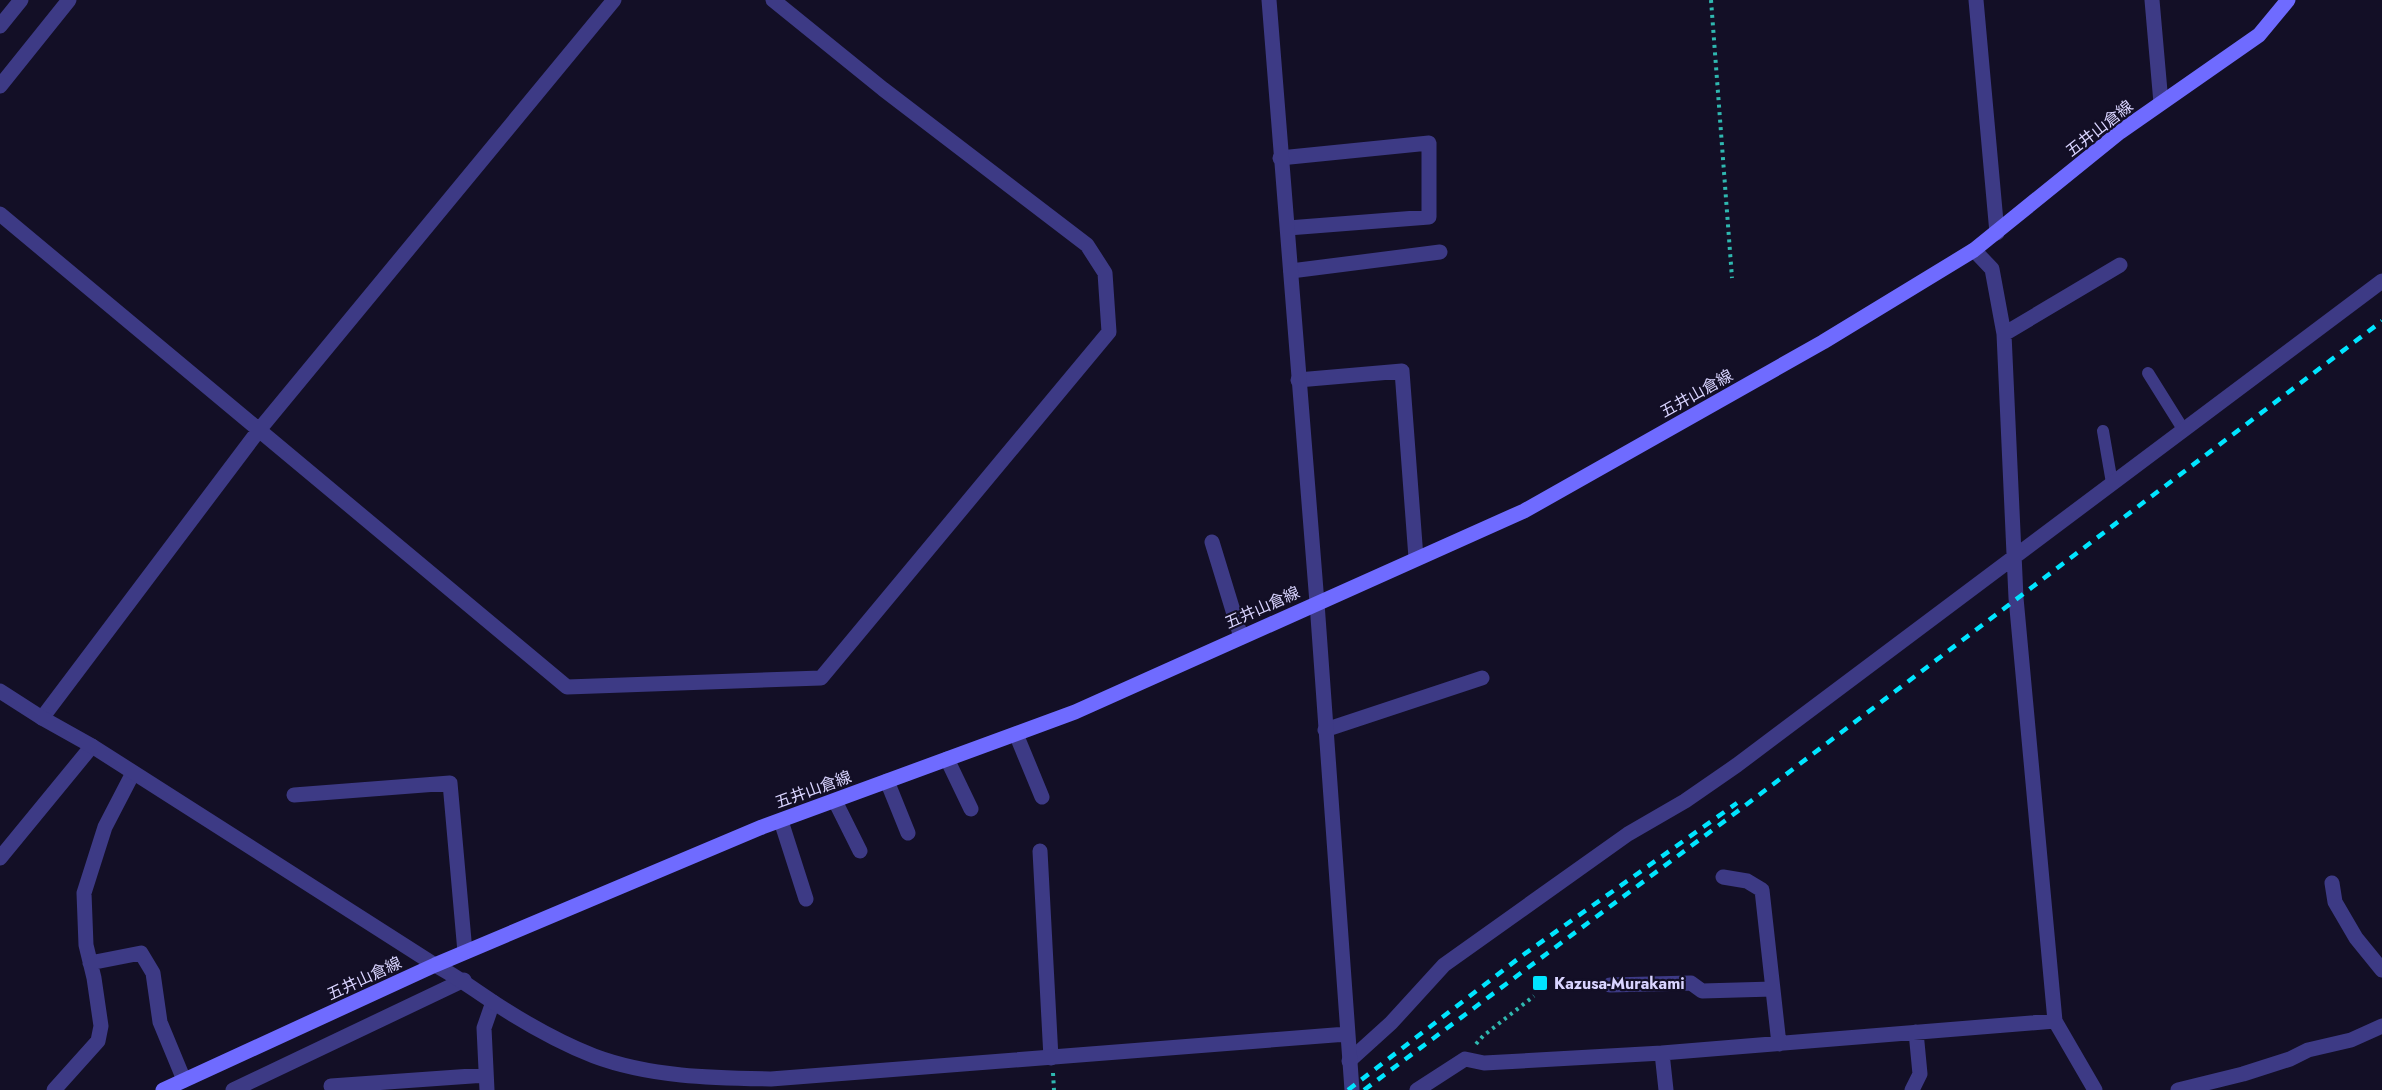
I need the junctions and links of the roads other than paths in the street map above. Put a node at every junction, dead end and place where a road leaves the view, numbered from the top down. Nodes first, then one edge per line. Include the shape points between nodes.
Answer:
1 (21, 0) edge
2 (69, 0) edge
3 (614, 0) edge
4 (773, 0) edge
5 (1269, 0) edge
6 (1976, 0) edge
7 (2152, 0) edge
8 (2288, 0) edge
9 (0, 26) edge
10 (0, 86) edge
11 (2161, 103) junction
12 (1280, 158) junction
13 (0, 214) edge
14 (1288, 228) junction
15 (1996, 233) junction
16 (1974, 250) junction
17 (1440, 252) dead end
18 (2120, 266) dead end
19 (1291, 271) junction
20 (2382, 281) edge
21 (2004, 334) junction
22 (2148, 373) dead end
23 (1298, 380) junction
24 (2183, 429) junction
25 (259, 430) junction
26 (2103, 431) dead end
27 (2112, 483) junction
28 (1212, 542) dead end
29 (1416, 558) junction
30 (2014, 558) junction
31 (1317, 603) junction
32 (1241, 637) junction
33 (1482, 678) dead end
34 (0, 691) edge
35 (42, 718) junction
36 (1325, 730) junction
37 (1016, 734) junction
38 (93, 746) junction
39 (947, 759) junction
40 (134, 773) junction
41 (887, 781) junction
42 (294, 795) dead end
43 (1042, 797) dead end
44 (835, 801) junction
45 (971, 809) dead end
46 (781, 820) junction
47 (908, 833) dead end
48 (860, 851) dead end
49 (1040, 851) dead end
50 (0, 858) edge
51 (1724, 877) dead end
52 (2332, 883) dead end
53 (806, 899) dead end
54 (465, 952) junction
55 (90, 963) junction
56 (435, 965) junction
57 (2382, 970) edge
58 (464, 980) junction
59 (1610, 986) dead end
60 (1773, 989) junction
61 (493, 1002) junction
62 (2055, 1021) junction
63 (2382, 1026) edge
64 (1916, 1032) junction
65 (1347, 1034) junction
66 (1779, 1044) junction
67 (1662, 1053) junction
68 (1051, 1058) junction
69 (1349, 1061) junction
70 (184, 1080) junction
71 (486, 1082) edge
72 (260, 1084) edge
73 (331, 1086) dead end
74 (54, 1090) edge
75 (163, 1090) edge
76 (233, 1090) edge
77 (1352, 1090) edge
78 (1417, 1090) edge
79 (1666, 1090) edge
80 (1912, 1090) edge
81 (2095, 1090) edge
82 (2178, 1090) edge

1 - 9 street
2 - 10 street
3 - 25 street
4 - 25 street via 1087,244 1106,273 1109,332 821,678 567,687
5 - 12 street
6 - 15 street
7 - 11 street
8 - 11 main road, 五井山倉線 via 2259,35
11 - 15 main road, 五井山倉線
12 - 14 street
12 - 14 street via 1429,143 1429,217
13 - 25 street
14 - 19 street
15 - 16 main road, 五井山倉線
16 - 21 street via 1992,269
16 - 29 main road, 五井山倉線 via 1824,342 1524,511
17 - 19 street
18 - 21 street
19 - 23 street
20 - 24 street
21 - 30 street
22 - 24 lane
23 - 29 street via 1402,371
23 - 31 street
24 - 27 street
25 - 35 street
26 - 27 lane
27 - 30 street
28 - 32 street
29 - 31 main road, 五井山倉線
30 - 62 street
30 - 69 street via 1737,765 1628,834 1444,964 1392,1023
31 - 32 main road, 五井山倉線
31 - 36 street
32 - 37 main road, 五井山倉線 via 1075,712
33 - 36 street
34 - 35 street
35 - 38 street
36 - 65 street
37 - 39 main road, 五井山倉線
37 - 43 street
38 - 40 street
38 - 50 street
39 - 41 main road, 五井山倉線
39 - 45 street
40 - 55 street via 105,827 84,893
40 - 56 street
41 - 44 main road, 五井山倉線
41 - 47 street
42 - 54 street via 450,783
44 - 46 main road, 五井山倉線
44 - 48 street
46 - 53 street
46 - 54 main road, 五井山倉線
49 - 68 street
51 - 60 street via 1747,880 1762,890
52 - 57 street via 2335,902 2356,938
54 - 56 main road, 五井山倉線
55 - 70 street via 141,953 153,973 159,1022
55 - 74 street via 101,1026 98,1041
56 - 58 street
56 - 70 main road, 五井山倉線
58 - 61 street
58 - 72 street
59 - 60 street via 1691,983 1701,991
60 - 66 street
61 - 68 street via 594,1056 668,1074 771,1080
61 - 71 street via 484,1028
62 - 64 street
62 - 81 street
63 - 82 street via 2243,1074
64 - 66 street
64 - 80 street via 1920,1074
65 - 68 street
65 - 69 street
66 - 67 street
67 - 78 street via 1484,1063 1465,1059
67 - 79 street
69 - 77 street
70 - 75 main road, 五井山倉線
71 - 73 street
72 - 76 street

